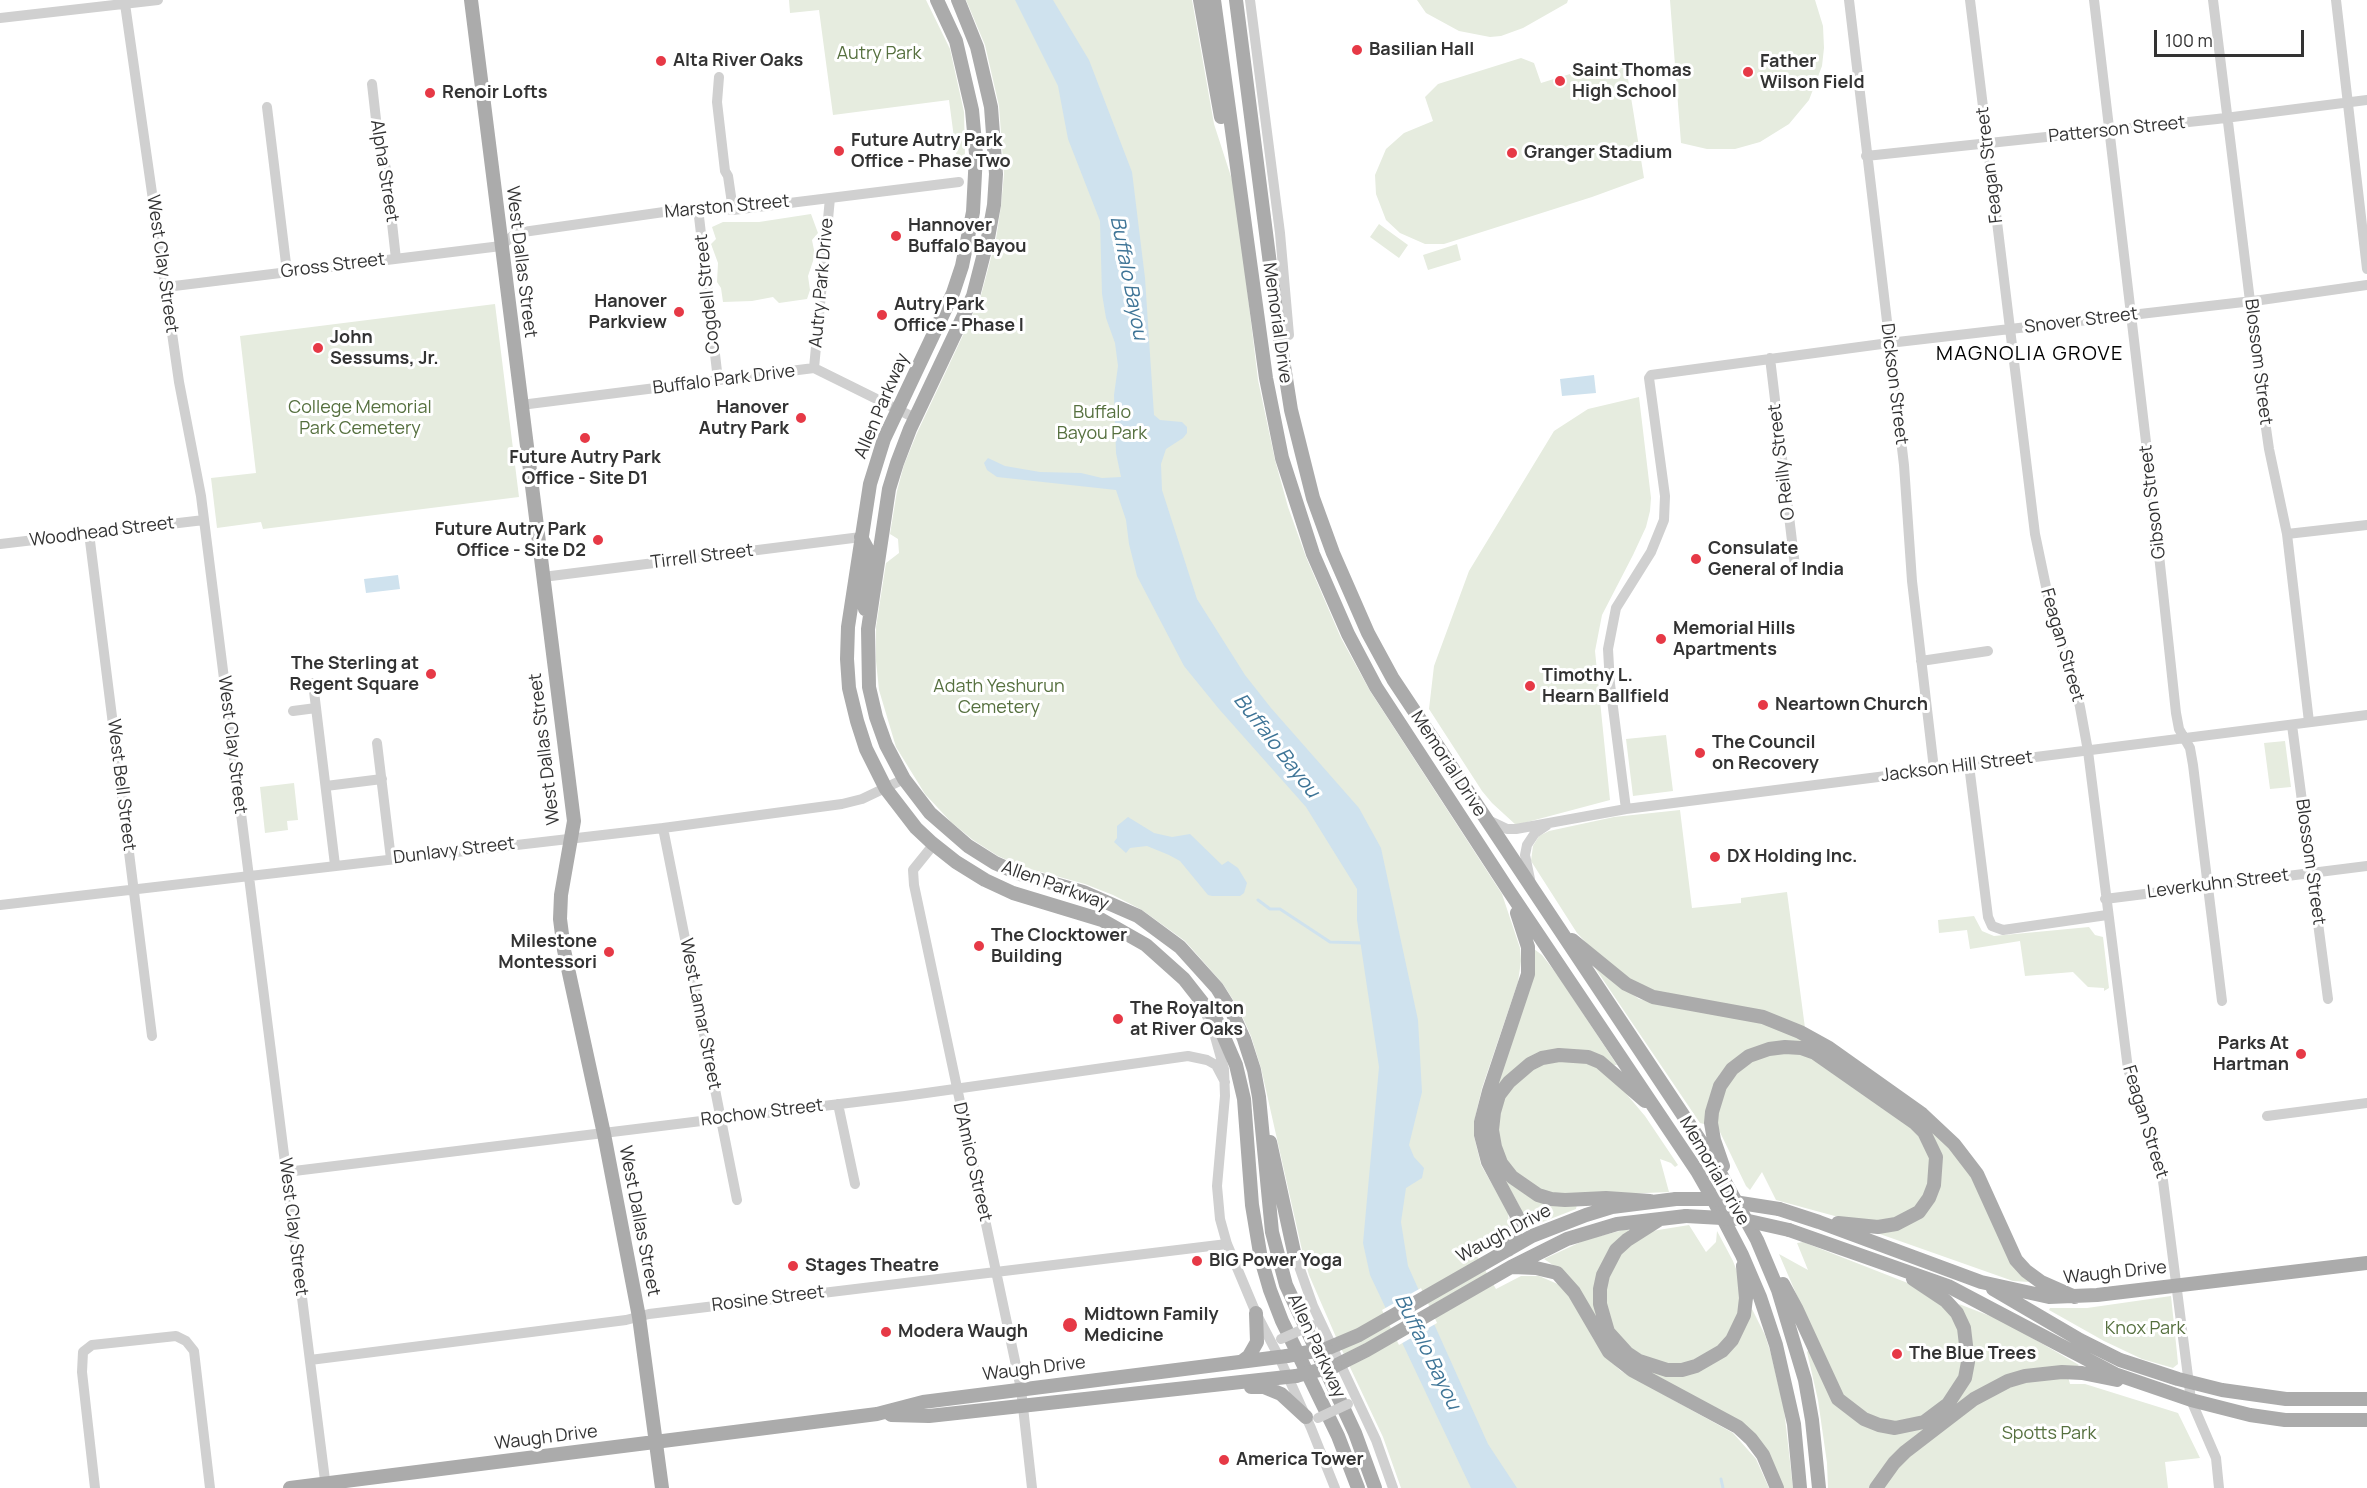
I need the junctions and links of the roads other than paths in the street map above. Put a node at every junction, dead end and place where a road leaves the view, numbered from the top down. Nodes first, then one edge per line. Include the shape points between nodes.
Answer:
1 (158, 0) edge
2 (471, 0) edge
3 (937, 0) edge
4 (958, 0) edge
5 (1200, 0) edge
6 (1214, 0) edge
7 (1236, 0) edge
8 (1250, 0) edge
9 (1849, 0) edge
10 (1970, 0) edge
11 (2094, 0) edge
12 (2213, 0) edge
13 (2336, 0) edge
14 (125, 4) junction
15 (0, 18) edge
16 (719, 77) dead end
17 (372, 84) dead end
18 (2367, 100) edge
19 (2349, 102) junction
20 (267, 107) dead end
21 (2228, 117) junction
22 (2110, 130) junction
23 (1987, 144) junction
24 (1866, 156) junction
25 (976, 166) junction
26 (1236, 171) junction
27 (959, 182) junction
28 (830, 198) junction
29 (698, 208) junction
30 (733, 210) junction
31 (973, 212) junction
32 (501, 246) junction
33 (396, 259) junction
34 (2367, 269) edge
35 (287, 272) junction
36 (2367, 285) edge
37 (166, 287) junction
38 (2250, 301) junction
39 (2131, 315) junction
40 (2010, 330) junction
41 (1289, 335) joint
42 (1889, 343) junction
43 (1770, 358) junction
44 (814, 368) junction
45 (718, 380) junction
46 (521, 405) junction
47 (898, 409) junction
48 (915, 418) junction
49 (1296, 431) junction
50 (204, 520) junction
51 (2367, 525) edge
52 (89, 533) junction
53 (2287, 534) junction
54 (861, 537) junction
55 (0, 544) edge
56 (1795, 566) dead end
57 (543, 578) junction
58 (867, 629) junction
59 (1988, 651) dead end
60 (1921, 661) junction
61 (313, 683) dead end
62 (316, 708) junction
63 (293, 711) dead end
64 (2367, 715) edge
65 (2309, 722) junction
66 (2292, 725) junction
67 (2185, 738) junction
68 (378, 743) dead end
69 (2088, 751) junction
70 (1969, 765) junction
71 (1934, 770) junction
72 (382, 779) junction
73 (904, 779) junction
74 (326, 786) junction
75 (886, 789) junction
76 (1626, 809) junction
77 (1486, 819) junction
78 (1548, 824) junction
79 (663, 828) junction
80 (572, 838) junction
81 (934, 844) junction
82 (391, 859) junction
83 (335, 865) junction
84 (2367, 866) edge
85 (2311, 873) junction
86 (248, 875) junction
87 (1531, 884) junction
88 (1059, 885) junction
89 (2208, 885) junction
90 (134, 889) junction
91 (1509, 891) junction
92 (2105, 899) junction
93 (1052, 904) junction
94 (0, 905) edge
95 (2107, 915) junction
96 (1559, 930) junction
97 (1199, 997) junction
98 (2328, 999) dead end
99 (2222, 1001) dead end
100 (152, 1036) dead end
101 (1254, 1070) junction
102 (1225, 1082) junction
103 (956, 1089) junction
104 (2367, 1103) edge
105 (838, 1104) junction
106 (1661, 1116) junction
107 (2266, 1116) dead end
108 (720, 1117) junction
109 (604, 1134) junction
110 (286, 1172) junction
111 (855, 1184) dead end
112 (1731, 1191) junction
113 (737, 1200) dead end
114 (1650, 1202) junction
115 (1663, 1218) junction
116 (1819, 1222) junction
117 (1758, 1240) junction
118 (1227, 1244) junction
119 (1294, 1252) joint
120 (1502, 1253) junction
121 (1742, 1255) junction
122 (2367, 1263) edge
123 (1509, 1269) junction
124 (1899, 1269) junction
125 (997, 1271) junction
126 (1981, 1282) junction
127 (2177, 1285) junction
128 (2075, 1297) junction
129 (1256, 1313) junction
130 (639, 1317) junction
131 (1315, 1321) junction
132 (1268, 1335) junction
133 (1329, 1348) junction
134 (1283, 1357) junction
135 (310, 1360) junction
136 (1240, 1362) junction
137 (1337, 1365) junction
138 (1292, 1376) junction
139 (2189, 1382) junction
140 (1235, 1383) junction
141 (2147, 1386) junction
142 (1021, 1389) junction
143 (2367, 1399) edge
144 (2190, 1400) junction
145 (2340, 1400) junction
146 (1023, 1406) junction
147 (1360, 1406) junction
148 (877, 1414) junction
149 (2367, 1420) edge
150 (1312, 1421) junction
151 (2340, 1421) junction
152 (656, 1443) junction
153 (326, 1486) edge
154 (95, 1488) edge
155 (210, 1488) edge
156 (290, 1488) edge
157 (662, 1488) edge
158 (1032, 1488) edge
159 (1335, 1488) edge
160 (1358, 1488) edge
161 (1375, 1488) edge
162 (1393, 1488) edge
163 (1777, 1488) edge
164 (1800, 1488) edge
165 (1819, 1488) edge
166 (1876, 1488) edge
167 (2219, 1488) edge

1 - 14 street
2 - 32 main road, West Dallas Street
3 - 25 main road, Allen Parkway via 950,26 966,81
4 - 48 main road, Allen Parkway via 977,47 991,107 994,205 973,296
5 - 26 main road via 1224,135
6 - 26 main road, Memorial Drive
7 - 49 main road, Memorial Drive via 1279,334
8 - 41 street
9 - 24 street, Dickson Street
10 - 23 street, Feagan Street
11 - 22 street, Gibson Street
12 - 21 street, Blossom Street
13 - 19 street
14 - 15 street
14 - 37 street, West Clay Street
16 - 30 street via 717,102
17 - 33 street, Alpha Street
18 - 19 street, Patterson Street
19 - 21 street, Patterson Street
19 - 34 street
20 - 35 street
21 - 22 street, Patterson Street
21 - 38 street, Blossom Street
22 - 23 street, Patterson Street
22 - 39 street, Gibson Street
23 - 24 street, Patterson Street
23 - 40 street, Feagan Street
24 - 42 street, Dickson Street
25 - 27 street
25 - 31 main road, Allen Parkway
26 - 91 main road, Memorial Drive via 1273,419 1313,554 1376,687
27 - 28 street, Marston Street
27 - 31 street via 968,193
28 - 30 street, Marston Street
28 - 44 street, Autry Park Drive
29 - 30 street, Marston Street
29 - 32 street, Marston Street via 516,233
29 - 45 street, Cogdell Street
31 - 47 main road, Allen Parkway via 953,292
32 - 33 street, Gross Street
32 - 46 main road, West Dallas Street
33 - 35 street, Gross Street
35 - 37 street, Gross Street
36 - 38 street, Snover Street
37 - 50 street, West Clay Street
38 - 39 street, Snover Street
38 - 53 street, Blossom Street via 2269,450
39 - 40 street, Snover Street
39 - 67 street, Gibson Street via 2176,713
40 - 42 street, Snover Street
40 - 69 street, Feagan Street via 2038,553 2053,620 2075,684
41 - 49 main road
42 - 43 street, Snover Street
42 - 60 street, Dickson Street
43 - 56 street, O Reilly Street
43 - 76 street, Snover Street via 1649,378 1665,496 1664,520 1651,552 1616,608 1608,649
44 - 45 street, Buffalo Park Drive
44 - 47 street, Buffalo Park Drive
45 - 46 street, Buffalo Park Drive
46 - 57 main road, West Dallas Street
47 - 48 street, Buffalo Park Drive
47 - 54 main road, Allen Parkway via 875,466
48 - 58 main road, Allen Parkway via 889,489
49 - 77 main road, Memorial Drive via 1317,509 1368,633
50 - 52 street, Woodhead Street
50 - 86 street, West Clay Street
51 - 53 street
52 - 55 street, Woodhead Street
52 - 90 street, West Bell Street
53 - 65 street, Blossom Street
54 - 57 street, Tirrell Street
54 - 58 main road via 869,552 863,589
54 - 75 main road, Allen Parkway via 848,627 849,688 866,749
57 - 80 main road, West Dallas Street
58 - 73 main road, Allen Parkway via 869,687 876,717
59 - 60 street
60 - 71 street, Dickson Street
61 - 62 street
62 - 63 street
62 - 74 street
64 - 65 street, Jackson Hill Street
65 - 66 street, Jackson Hill Street
66 - 67 street, Jackson Hill Street
66 - 85 street, Blossom Street
67 - 69 street, Jackson Hill Street
67 - 89 street, Gibson Street via 2193,765
68 - 72 street
69 - 70 street, Jackson Hill Street
69 - 92 street, Feagan Street
70 - 71 street, Jackson Hill Street
70 - 95 street via 1992,926 2002,930
71 - 76 street, Jackson Hill Street
72 - 74 street
72 - 82 street
73 - 75 street, Dunlavy Street
73 - 88 main road, Allen Parkway via 930,813 968,846 1020,874
74 - 83 street
75 - 79 street, Dunlavy Street via 842,804
75 - 81 main road, Allen Parkway via 916,828
76 - 78 street, Jackson Hill Street
77 - 78 street, Jackson Hill Street via 1507,829
77 - 87 main road, Memorial Drive
78 - 87 street via 1527,845 1525,855
79 - 80 street, Dunlavy Street
79 - 108 street, West Lamar Street
80 - 82 street, Dunlavy Street
80 - 109 main road, West Dallas Street via 561,895 561,925
81 - 93 main road, Allen Parkway via 985,879 1013,893
81 - 103 street, D'Amico Street via 913,870 914,885
82 - 83 street, Dunlavy Street
83 - 86 street, Dunlavy Street
84 - 85 street, Leverkuhn Street
85 - 89 street, Leverkuhn Street
85 - 98 street, Blossom Street
86 - 90 street, Dunlavy Street
86 - 110 street, West Clay Street
87 - 96 main road, Memorial Drive
88 - 93 main road
88 - 101 main road, Allen Parkway via 1138,916 1180,947 1217,988 1232,1012
89 - 92 street, Leverkuhn Street
89 - 99 street, Gibson Street
90 - 94 street, Dunlavy Street
90 - 100 street, West Bell Street
91 - 106 main road, Memorial Drive
91 - 120 main road via 1528,947 1528,974 1481,1122 1488,1162 1517,1216 1515,1231
92 - 95 street, Feagan Street
93 - 97 main road, Allen Parkway via 1102,920 1139,941 1165,960
95 - 127 street, Feagan Street via 2128,1069 2162,1173
96 - 112 main road, Memorial Drive
96 - 128 main road via 1639,992 1782,1024 1829,1048 1922,1114 1954,1144 1977,1174 2016,1260 2041,1282
97 - 102 street via 1220,1051
97 - 160 main road, Allen Parkway via 1217,1021 1236,1065 1244,1099 1255,1231 1270,1290
101 - 119 main road
101 - 161 main road, Allen Parkway via 1277,1257 1298,1316 1354,1433
102 - 103 street, Rochow Street via 1216,1065 1188,1056
102 - 118 street via 1217,1186
103 - 105 street, Rochow Street
103 - 125 street, D'Amico Street
104 - 107 street
105 - 108 street, Rochow Street
105 - 111 street
106 - 114 main road via 1609,1068 1574,1055 1542,1058 1530,1064 1509,1082 1494,1112 1495,1147 1512,1177 1525,1188 1551,1199
106 - 121 main road, Memorial Drive via 1697,1171
108 - 109 street, Rochow Street
108 - 113 street, West Lamar Street
109 - 110 street, Rochow Street
109 - 130 main road, West Dallas Street
110 - 135 street, West Clay Street
112 - 116 main road via 1711,1123 1720,1086 1732,1069 1749,1056 1769,1049 1801,1048 1815,1053 1915,1123 1936,1157 1937,1170 1929,1198 1908,1219 1878,1227
112 - 117 main road, Memorial Drive
114 - 116 main road, Waugh Drive, bridge via 1715,1199 1779,1209
114 - 120 main road, Waugh Drive via 1586,1215 1532,1236
115 - 121 main road via 1616,1250 1600,1289 1608,1332 1639,1361 1667,1370 1682,1370 1711,1360 1722,1351 1744,1315
115 - 123 main road, Waugh Drive via 1591,1231 1540,1251
115 - 124 main road, Waugh Drive, bridge via 1740,1219 1789,1230
116 - 126 main road, Waugh Drive
117 - 124 main road via 1796,1308 1838,1399 1863,1419 1895,1428 1924,1422 1948,1404 1965,1378 1968,1362 1964,1328 1957,1313
117 - 165 main road, Memorial Drive via 1778,1290 1805,1380
118 - 125 street, Rosine Street
118 - 129 street
119 - 131 street
120 - 133 main road, Waugh Drive via 1359,1335
121 - 164 main road, Memorial Drive via 1760,1297 1786,1383
122 - 127 main road, Waugh Drive
123 - 137 main road, Waugh Drive
123 - 163 main road via 1536,1268 1557,1273 1574,1292 1609,1352 1632,1370 1737,1427 1763,1455
124 - 141 main road via 1968,1296 2115,1374
125 - 130 street, Rosine Street
125 - 142 street, D'Amico Street
126 - 128 main road, Waugh Drive via 2049,1298
126 - 139 main road via 2120,1360
127 - 128 main road, Waugh Drive
127 - 139 street, Feagan Street
129 - 132 street
129 - 136 main road via 1257,1342
130 - 135 street, Rosine Street
130 - 152 main road, West Dallas Street
131 - 132 street, bridge via 1281,1339
131 - 133 street
132 - 134 street
133 - 134 main road, Waugh Drive, bridge
133 - 137 street
134 - 136 main road, Waugh Drive
134 - 138 street
135 - 153 street, West Clay Street
136 - 142 main road, Waugh Drive
137 - 138 main road, Waugh Drive, bridge
137 - 147 street
138 - 140 main road, Waugh Drive
138 - 150 street
139 - 144 street, Feagan Street
139 - 145 main road via 2253,1396
140 - 146 main road, Waugh Drive
140 - 150 main road via 1281,1394
141 - 144 main road
141 - 166 main road via 2062,1372 2008,1382 1974,1399 1905,1452
142 - 146 street, D'Amico Street
142 - 148 main road, Waugh Drive via 923,1402
143 - 145 main road
144 - 151 main road via 2262,1417
144 - 167 street via 2216,1458
145 - 151 main road
146 - 148 main road, Waugh Drive via 929,1416
146 - 158 street, D'Amico Street
147 - 150 street, bridge via 1348,1404
147 - 162 street
148 - 152 main road, Waugh Drive
149 - 151 main road
150 - 159 street
152 - 153 main road, Waugh Drive
152 - 157 main road, West Dallas Street
153 - 156 main road, Waugh Drive
154 - 155 street via 81,1372 83,1352 92,1345 176,1336 194,1351

